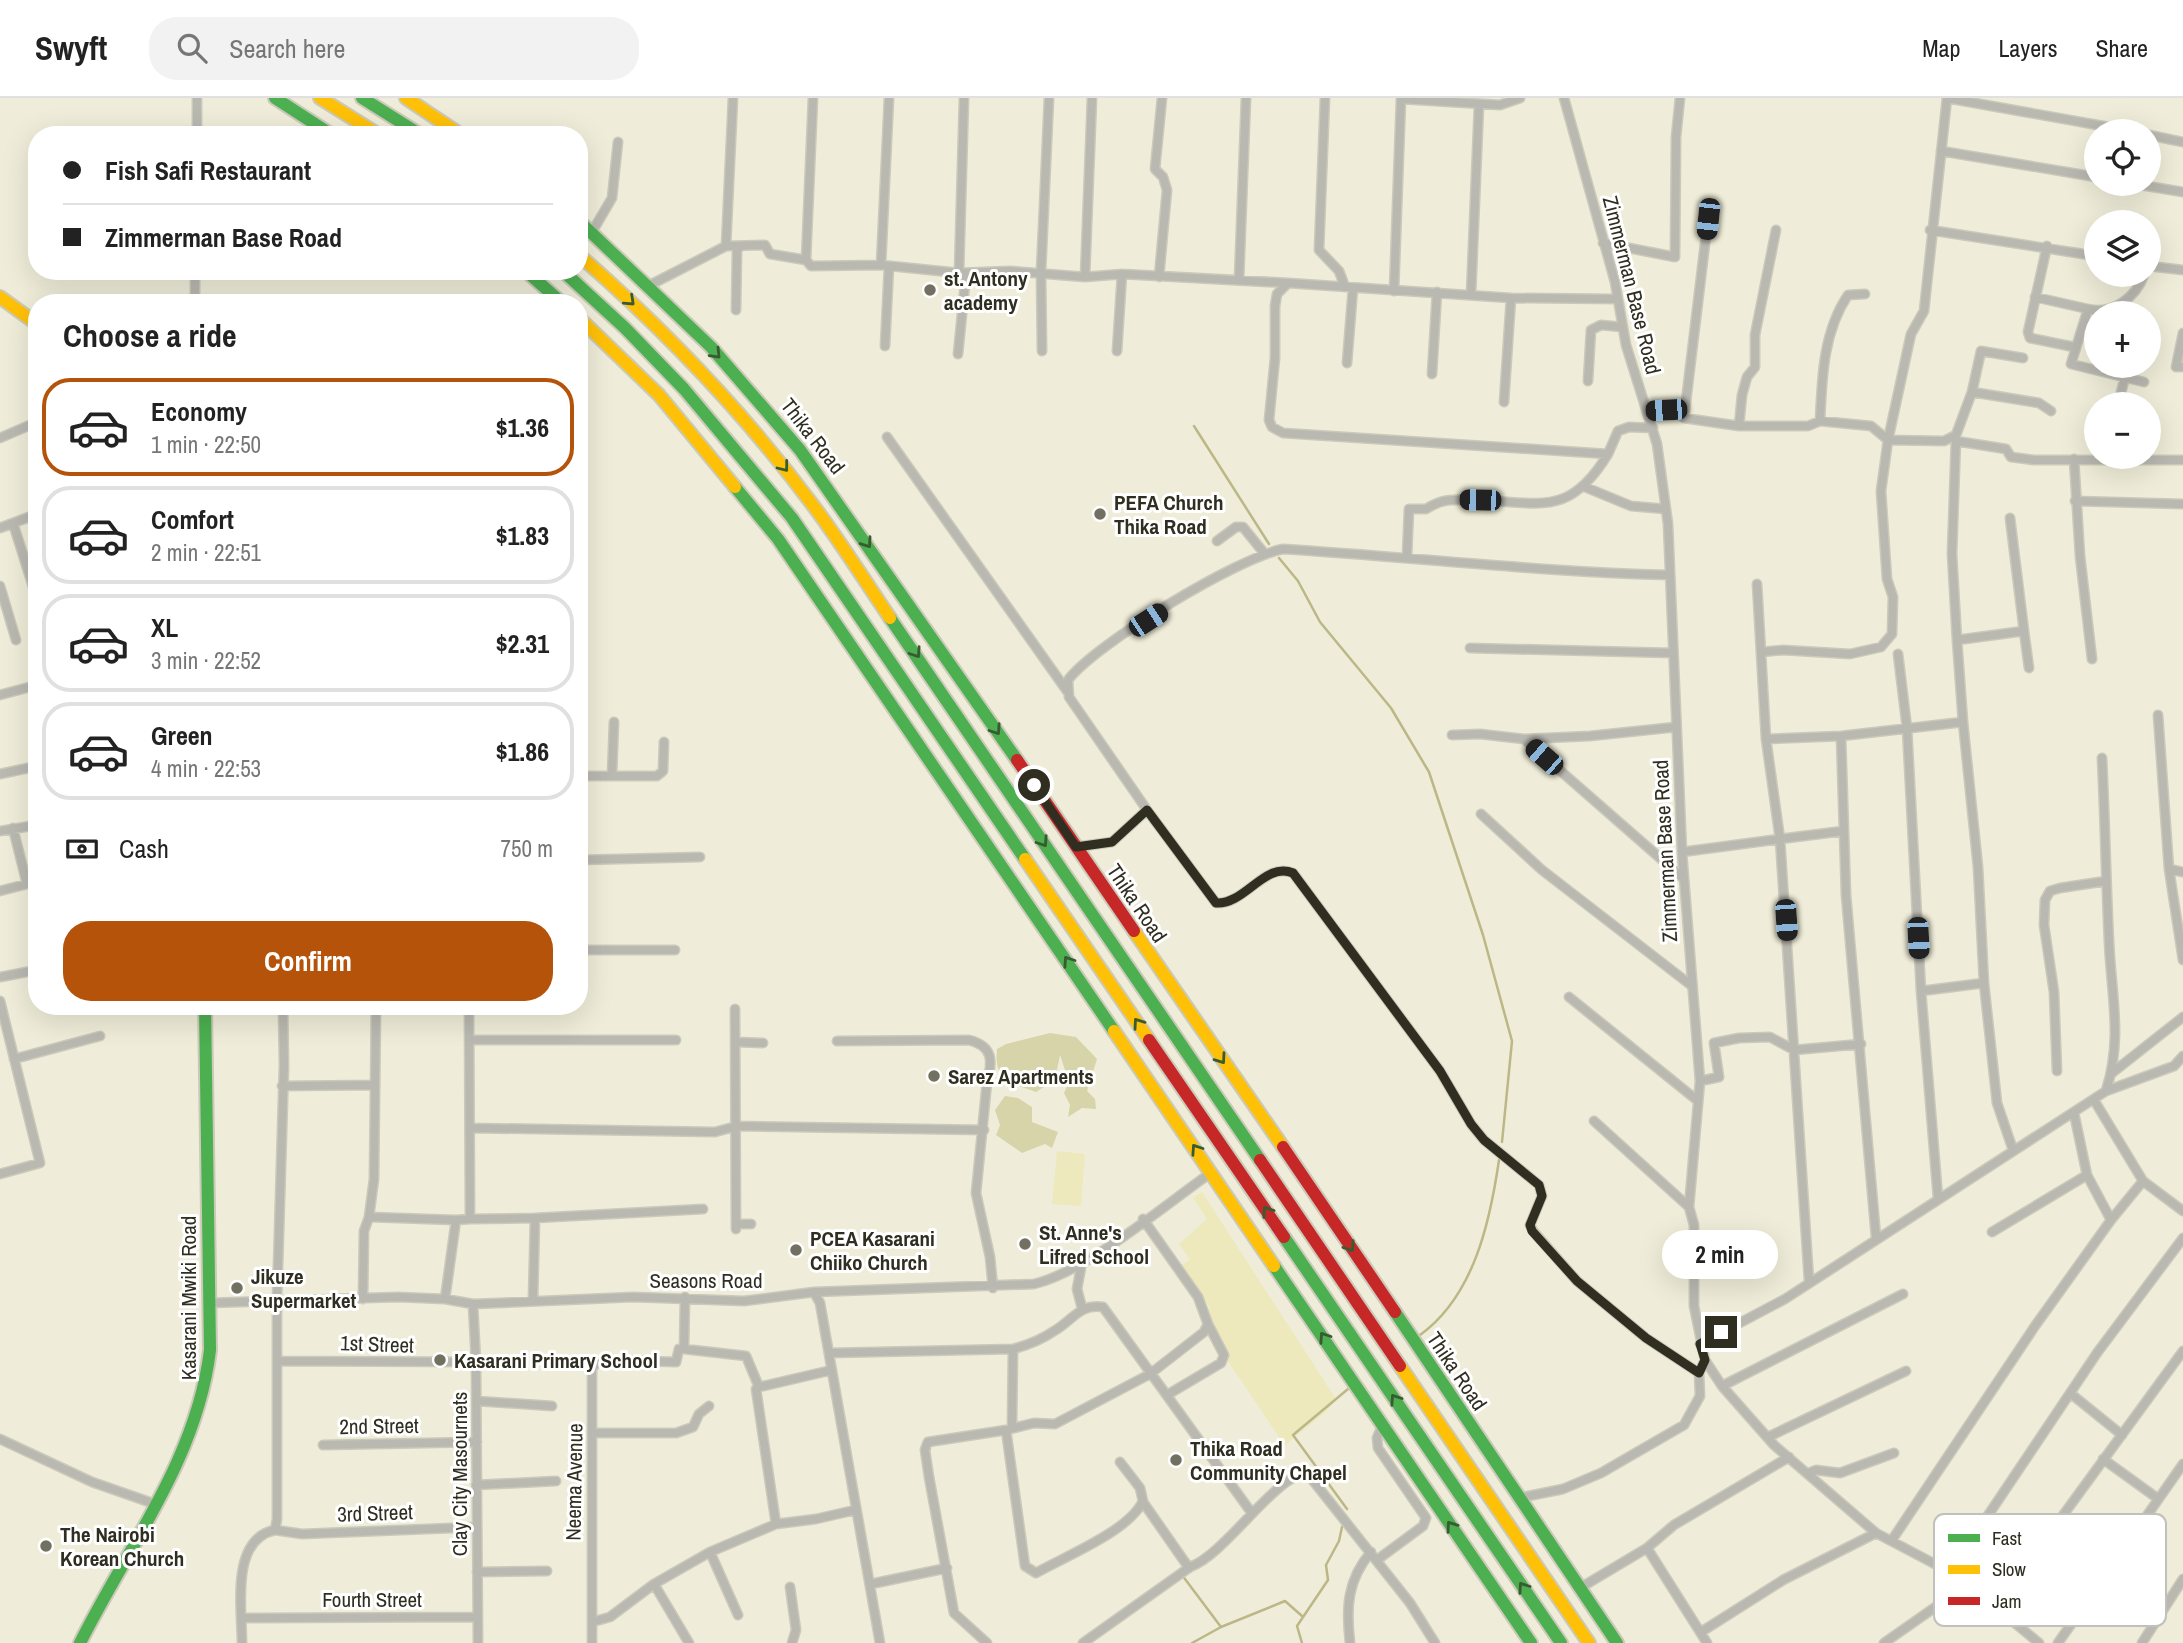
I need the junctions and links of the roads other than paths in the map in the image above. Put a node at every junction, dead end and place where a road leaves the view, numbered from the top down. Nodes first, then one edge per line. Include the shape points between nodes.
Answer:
1 (197, 98) edge
2 (275, 98) edge
3 (320, 98) edge
4 (362, 98) edge
5 (406, 98) edge
6 (733, 98) edge
7 (813, 98) edge
8 (888, 98) edge
9 (964, 98) edge
10 (1049, 98) edge
11 (1092, 98) edge
12 (1162, 98) edge
13 (1246, 98) edge
14 (1325, 98) edge
15 (1399, 98) edge
16 (1520, 98) edge
17 (1564, 98) edge
18 (1680, 98) edge
19 (1947, 98) edge
20 (1451, 100) edge
21 (1479, 105) junction
22 (2084, 123) edge
23 (197, 126) edge
24 (318, 126) edge
25 (365, 126) edge
26 (407, 126) edge
27 (448, 126) edge
28 (2161, 137) edge
29 (618, 142) dead end
30 (2183, 142) edge
31 (1941, 151) junction
32 (2084, 175) edge
33 (2161, 188) edge
34 (2183, 192) edge
35 (1708, 219) dead end
36 (588, 229) edge
37 (1776, 230) dead end
38 (1930, 230) junction
39 (592, 232) junction
40 (1603, 243) junction
41 (726, 246) junction
42 (741, 246) junction
43 (2047, 246) junction
44 (2084, 254) edge
45 (806, 260) junction
46 (588, 263) edge
47 (885, 266) junction
48 (2161, 267) edge
49 (2183, 270) edge
50 (1041, 272) junction
51 (962, 273) junction
52 (1122, 274) junction
53 (1085, 277) junction
54 (1159, 277) junction
55 (536, 280) edge
56 (573, 280) edge
57 (1239, 280) junction
58 (1288, 284) junction
59 (650, 285) junction
60 (2138, 287) edge
61 (1349, 288) junction
62 (1394, 291) junction
63 (1437, 292) junction
64 (552, 294) edge
65 (588, 294) edge
66 (588, 294) edge
67 (1865, 294) dead end
68 (1471, 295) junction
69 (0, 297) edge
70 (2035, 297) junction
71 (1511, 298) junction
72 (1618, 299) junction
73 (2126, 301) edge
74 (2084, 308) edge
75 (736, 310) dead end
76 (28, 317) edge
77 (2084, 320) edge
78 (588, 327) edge
79 (1622, 327) junction
80 (2183, 333) edge
81 (886, 346) dead end
82 (2074, 347) junction
83 (1042, 351) dead end
84 (1117, 351) dead end
85 (958, 354) dead end
86 (2023, 358) dead end
87 (1347, 363) dead end
88 (2084, 367) edge
89 (2183, 367) edge
90 (1432, 374) dead end
91 (2131, 378) edge
92 (1588, 381) dead end
93 (2144, 382) dead end
94 (1972, 392) junction
95 (1504, 402) dead end
96 (1648, 410) junction
97 (2051, 411) dead end
98 (1684, 418) junction
99 (1820, 421) junction
100 (1739, 425) junction
101 (28, 426) edge
102 (1653, 428) junction
103 (887, 437) dead end
104 (0, 438) edge
105 (1956, 438) junction
106 (1888, 440) junction
107 (1608, 454) junction
108 (2074, 459) junction
109 (2084, 459) edge
110 (2161, 459) edge
111 (2183, 460) edge
112 (1585, 487) junction
113 (2075, 501) junction
114 (2183, 504) edge
115 (1666, 509) junction
116 (28, 517) edge
117 (2010, 518) dead end
118 (13, 523) junction
119 (0, 528) edge
120 (1217, 541) dead end
121 (1264, 553) junction
122 (1407, 556) junction
123 (28, 570) edge
124 (1669, 575) junction
125 (1757, 583) dead end
126 (0, 586) edge
127 (2024, 631) junction
128 (16, 640) dead end
129 (1957, 640) junction
130 (1470, 648) dead end
131 (1761, 652) junction
132 (1672, 653) junction
133 (1898, 654) dead end
134 (2092, 659) dead end
135 (2029, 668) dead end
136 (28, 687) edge
137 (1067, 691) junction
138 (0, 695) edge
139 (2158, 715) dead end
140 (614, 722) dead end
141 (1963, 722) junction
142 (1676, 727) junction
143 (1907, 728) junction
144 (1452, 736) dead end
145 (1841, 736) junction
146 (1524, 739) junction
147 (1766, 739) junction
148 (664, 742) dead end
149 (2102, 758) dead end
150 (28, 768) edge
151 (0, 774) edge
152 (588, 776) edge
153 (612, 776) junction
154 (1147, 810) junction
155 (1481, 814) dead end
156 (28, 826) edge
157 (13, 828) junction
158 (0, 831) edge
159 (1843, 831) junction
160 (1780, 839) junction
161 (1076, 847) junction
162 (1682, 852) junction
163 (700, 857) dead end
164 (588, 860) edge
165 (2169, 869) junction
166 (2183, 872) edge
167 (1684, 879) junction
168 (2106, 881) junction
169 (27, 884) joint
170 (0, 891) edge
171 (588, 950) edge
172 (676, 950) dead end
173 (2183, 960) edge
174 (28, 972) edge
175 (0, 977) edge
176 (1984, 983) junction
177 (1692, 986) junction
178 (1921, 990) junction
179 (1569, 997) dead end
180 (0, 1001) edge
181 (735, 1010) dead end
182 (205, 1015) edge
183 (283, 1015) edge
184 (376, 1015) edge
185 (469, 1015) edge
186 (2183, 1017) edge
187 (100, 1036) dead end
188 (469, 1040) junction
189 (676, 1040) dead end
190 (837, 1041) dead end
191 (735, 1042) junction
192 (763, 1042) dead end
193 (1861, 1044) junction
194 (1794, 1050) junction
195 (2183, 1056) edge
196 (15, 1059) junction
197 (2057, 1071) dead end
198 (2112, 1073) junction
199 (1700, 1081) junction
200 (374, 1085) junction
201 (282, 1086) junction
202 (2106, 1091) junction
203 (2094, 1100) junction
204 (1698, 1101) junction
205 (2074, 1113) junction
206 (1594, 1121) dead end
207 (737, 1126) junction
208 (471, 1128) junction
209 (984, 1129) junction
210 (2013, 1150) junction
211 (1212, 1172) junction
212 (0, 1174) edge
213 (2087, 1175) junction
214 (2143, 1181) junction
215 (1938, 1198) junction
216 (1689, 1207) junction
217 (2182, 1208) edge
218 (703, 1209) dead end
219 (369, 1217) junction
220 (535, 1218) junction
221 (470, 1219) junction
222 (1143, 1219) junction
223 (456, 1220) junction
224 (2111, 1220) junction
225 (751, 1224) dead end
226 (1992, 1233) dead end
227 (1876, 1237) junction
228 (2183, 1238) edge
229 (1082, 1262) junction
230 (1809, 1281) junction
231 (993, 1288) junction
232 (814, 1292) junction
233 (1903, 1294) dead end
234 (685, 1297) junction
235 (363, 1299) junction
236 (445, 1299) junction
237 (277, 1300) junction
238 (533, 1300) junction
239 (209, 1303) junction
240 (472, 1304) junction
241 (1082, 1308) junction
242 (1208, 1324) junction
243 (1700, 1344) junction
244 (684, 1349) junction
245 (1013, 1349) junction
246 (2183, 1351) edge
247 (828, 1353) junction
248 (1705, 1360) junction
249 (276, 1361) junction
250 (476, 1362) junction
251 (832, 1370) junction
252 (1906, 1371) dead end
253 (1699, 1373) junction
254 (1150, 1374) junction
255 (1722, 1386) junction
256 (759, 1387) junction
257 (2070, 1393) junction
258 (1167, 1395) junction
259 (477, 1401) junction
260 (552, 1406) dead end
261 (709, 1406) dead end
262 (1382, 1426) junction
263 (1009, 1429) junction
264 (593, 1433) junction
265 (2122, 1435) junction
266 (1768, 1437) junction
267 (0, 1438) edge
268 (477, 1442) junction
269 (323, 1445) dead end
270 (1894, 1453) dead end
271 (1789, 1457) junction
272 (2103, 1459) junction
273 (1120, 1462) dead end
274 (2183, 1464) edge
275 (1809, 1473) junction
276 (556, 1481) dead end
277 (476, 1485) junction
278 (1519, 1498) junction
279 (2157, 1499) junction
280 (1143, 1502) junction
281 (155, 1504) junction
282 (855, 1510) junction
283 (1251, 1512) junction
284 (1989, 1514) edge
285 (2063, 1514) edge
286 (2147, 1514) edge
287 (776, 1524) junction
288 (477, 1527) junction
289 (275, 1530) junction
290 (1876, 1533) junction
291 (1892, 1540) junction
292 (1647, 1548) junction
293 (710, 1552) junction
294 (1371, 1552) junction
295 (1377, 1560) junction
296 (1934, 1563) edge
297 (947, 1568) junction
298 (1189, 1568) junction
299 (547, 1571) dead end
300 (477, 1572) junction
301 (2183, 1579) edge
302 (654, 1584) junction
303 (870, 1584) junction
304 (790, 1587) dead end
305 (1580, 1588) junction
306 (2166, 1606) edge
307 (1934, 1608) edge
308 (738, 1615) dead end
309 (478, 1617) junction
310 (242, 1618) junction
311 (592, 1622) junction
312 (2018, 1626) edge
313 (2070, 1626) edge
314 (2153, 1626) edge
315 (1701, 1632) junction
316 (80, 1643) edge
317 (242, 1643) edge
318 (478, 1643) edge
319 (592, 1643) edge
320 (689, 1643) edge
321 (792, 1643) edge
322 (880, 1643) edge
323 (987, 1643) edge
324 (1083, 1643) edge
325 (1350, 1643) edge
326 (1435, 1643) edge
327 (1531, 1643) edge
328 (1561, 1643) edge
329 (1589, 1643) edge
330 (1617, 1643) edge
331 (1707, 1643) edge
332 (1884, 1643) edge
333 (2037, 1643) edge
334 (2058, 1643) edge
335 (2142, 1643) edge

1 - 23 street
2 - 24 main road
3 - 25 main road
4 - 26 main road
5 - 27 main road
6 - 41 street
7 - 45 street
8 - 47 street
9 - 51 street
10 - 50 street
11 - 53 street
12 - 54 street via 1155,169 1167,190
13 - 57 street
14 - 61 street via 1319,250
15 - 20 street
15 - 62 street
16 - 21 street via 1507,105
17 - 40 street, Zimmerman Base Road
18 - 40 street via 1675,257
19 - 22 street
19 - 31 street
20 - 21 street
21 - 68 street
28 - 30 street
29 - 39 street via 612,198
31 - 32 street
31 - 38 street
33 - 34 street
35 - 98 street
36 - 39 main road, Thika Road
37 - 100 street via 1755,335 1755,367 1742,395
38 - 43 street
38 - 106 street via 1924,311 1911,334
39 - 59 main road, Thika Road
40 - 72 street, Zimmerman Base Road
41 - 42 street
41 - 59 street
42 - 45 street via 765,245 770,254
42 - 75 street via 737,250
43 - 44 street
43 - 70 street
45 - 47 street via 811,266 824,267
46 -> 329 main road, Thika Road via 701,370 816,509
47 - 51 street
47 - 81 street
48 - 49 street
50 - 51 street
50 - 53 street
50 - 83 street
51 - 85 street
52 - 53 street
52 - 54 street
52 - 84 street
54 - 57 street
55 - 64 main road
66 -> 56 main road
57 - 58 street
58 - 61 street
58 - 107 street via 1277,294 1275,306 1268,414 1277,430
59 -> 161 main road, Thika Road via 790,435
60 - 73 street
61 - 62 street
61 - 87 street
62 - 63 street
63 - 68 street
63 - 90 street
328 -> 65 main road via 792,518 685,390
67 - 99 street via 1848,295 1831,333
68 - 71 street
69 - 76 main road
70 - 74 street
70 - 82 street via 2028,324 2030,338
71 - 72 street
71 - 95 street
72 - 79 street, Zimmerman Base Road
77 - 82 street
211 -> 78 main road via 779,538 659,395
79 - 92 street via 1601,325 1591,330
79 - 96 street, Zimmerman Base Road
80 - 89 street via 2176,367
82 - 88 street via 2071,364
86 - 94 street via 1981,351
91 - 93 street
94 - 97 street via 2039,403
94 - 105 street
96 - 98 street via 1676,410
96 - 102 street, Zimmerman Base Road
98 - 100 street
99 - 100 street via 1808,426
99 - 106 street via 1871,426
101 - 104 street
102 - 107 street via 1618,431
102 - 115 street, Zimmerman Base Road
103 - 137 street
105 - 106 street
105 - 108 street via 2006,449 2011,457
105 - 129 street via 1952,554
106 - 131 street via 1881,491 1887,579 1893,597 1892,634 1881,647 1850,654
107 - 112 street
108 - 109 street
108 - 113 street
110 - 111 street
112 - 115 street via 1632,506
112 - 122 street via 1558,503 1454,499 1435,501 1426,509 1409,509
113 - 114 street
113 - 134 street
115 - 124 street, Zimmerman Base Road
116 - 118 street
117 - 127 street
118 - 119 street
118 - 123 street
120 - 121 street via 1243,527
121 - 122 street via 1283,549
121 - 137 street via 1127,633 1072,675
122 - 124 street via 1578,573
124 - 132 street, Zimmerman Base Road
125 - 131 street
126 - 128 street
127 - 129 street
127 - 135 street
129 - 141 street
130 - 132 street
131 - 147 street
132 - 142 street, Zimmerman Base Road
133 - 143 street
136 - 138 street
137 - 154 street
139 - 165 street
140 - 153 street
141 - 143 street
141 - 176 street
142 - 146 street
142 - 162 street, Zimmerman Base Road
143 - 145 street
143 - 178 street
144 - 146 street
145 - 147 street
145 - 159 street
146 - 167 street
147 - 160 street
148 - 153 street via 660,775
149 - 168 street
150 - 151 street
152 - 153 street
154 - 161 street via 1112,842
154 - 253 street via 1216,903 1234,900 1272,873 1293,873 1440,1071 1471,1124 1539,1185 1542,1196 1530,1225 1532,1231 1577,1281 1646,1338
155 - 177 street via 1542,870
156 - 157 street
157 - 158 street
157 - 169 street
159 - 160 street
159 - 193 street
160 - 162 street
160 - 194 street
161 -> 278 main road, Thika Road
162 - 167 street, Zimmerman Base Road
163 - 164 street
165 - 166 street
165 - 173 street
167 - 177 street, Zimmerman Base Road
168 - 197 street via 2050,891 2045,900
168 - 198 street via 2118,1018
169 - 170 street
171 - 172 street
174 - 175 street
176 - 178 street
176 - 210 street via 1997,1103
177 - 199 street, Zimmerman Base Road
178 - 215 street
179 - 204 street
180 - 196 street
181 - 191 street
182 - 239 main road, Kasarani Mwiki Road
183 - 201 street
184 - 200 street
185 - 188 street
186 - 198 street
187 - 196 street
188 - 189 street
188 - 208 street
190 - 209 street via 982,1043 992,1066
191 - 192 street
191 - 207 street
193 - 194 street
193 - 227 street
194 - 199 street via 1770,1037 1714,1043 1719,1077
194 - 230 street
195 - 202 street via 2174,1066
196 - 212 street via 40,1163
198 - 202 street
199 - 204 street, Zimmerman Base Road
200 - 201 street
200 - 219 street via 374,1180
201 - 237 street
202 - 203 street
203 - 205 street
203 - 214 street
204 - 216 street, Zimmerman Base Road
205 - 210 street
205 - 213 street
206 - 216 street
207 - 208 street via 715,1132
207 - 209 street
207 - 225 street via 736,1227
208 - 221 street
209 - 231 street via 976,1204
210 - 215 street
211 - 222 street, Seasons Road
262 -> 211 main road
213 - 224 street
213 - 226 street
214 - 217 street
214 - 224 street
215 - 227 street
216 - 243 street, Zimmerman Base Road via 1694,1224 1694,1306
218 - 220 street
219 - 223 street
219 - 235 street via 364,1231
220 - 221 street
220 - 238 street
221 - 223 street
222 - 229 street, Seasons Road
222 - 242 street via 1198,1297
223 - 236 street
224 - 291 street
227 - 230 street
228 - 257 street
229 - 231 street, Seasons Road via 1045,1281
229 - 241 street via 1077,1289
230 - 243 street via 1785,1299
231 - 232 street, Seasons Road
232 - 234 street, Seasons Road via 744,1301
232 - 247 street
233 - 255 street
234 - 238 street, Seasons Road
234 - 244 street
235 - 236 street, Seasons Road
235 - 237 street, Seasons Road
236 - 240 street, Seasons Road
237 - 239 street, Seasons Road
237 - 249 street
238 - 240 street, Seasons Road
239 - 281 main road, Kasarani Mwiki Road via 208,1387 184,1450
240 - 250 street, Clay City Masournets
241 - 245 street via 1033,1344
241 - 254 street via 1103,1307 1109,1312
242 - 254 street
242 - 258 street via 1224,1354 1221,1363
243 - 248 street, Zimmerman Base Road
244 - 256 street via 746,1356
244 - 264 street, Neema Avenue via 679,1349 676,1362 600,1361 594,1365
245 - 247 street
245 - 263 street
246 - 265 street
247 - 251 street
248 - 253 street
248 - 255 street, Zimmerman Base Road
249 - 250 street, 1st Street
249 - 289 street
250 - 259 street, Clay City Masournets
251 - 256 street
251 - 282 street
252 - 266 street
253 - 278 street via 1700,1396 1684,1425 1601,1474 1563,1489
254 - 258 street
254 - 263 street via 1055,1424
255 - 266 street, Zimmerman Base Road
256 - 287 street
257 - 265 street
257 - 284 street
258 - 283 street
259 - 260 street
259 - 268 street, Clay City Masournets
261 - 264 street via 693,1427 676,1433
262 - 295 street via 1378,1448 1426,1518 1423,1526
327 -> 262 main road
263 - 280 street via 1025,1566 1032,1572 1121,1527
263 - 297 street via 926,1445
264 - 311 street, Neema Avenue
265 - 272 street
266 - 271 street, Zimmerman Base Road
267 - 281 street via 92,1482
268 - 269 street, 2nd Street
268 - 277 street, Clay City Masournets
270 - 275 street via 1840,1473
271 - 275 street, Zimmerman Base Road
271 - 292 street via 1674,1525
272 - 279 street
272 - 285 street
273 - 280 street via 1140,1488
274 - 279 street
275 - 290 street, Zimmerman Base Road
276 - 277 street
277 - 288 street, Clay City Masournets
278 - 305 main road, Thika Road
279 - 286 street
280 - 298 street
281 - 316 main road, Kasarani Mwiki Road
282 - 287 street
282 - 303 street
283 - 294 street via 1290,1480 1307,1473
283 - 298 street via 1229,1539
287 - 293 street
288 - 289 street, 3rd Street via 302,1534
288 - 300 street, Clay City Masournets
289 - 310 street via 251,1544 244,1557
290 - 291 street, Zimmerman Base Road
290 - 315 street via 1783,1580
291 - 296 street, Zimmerman Base Road
292 - 305 street
292 - 315 street
293 - 302 street
293 - 308 street
294 - 295 street
294 - 325 street via 1349,1592
295 - 326 street
297 - 303 street
297 - 323 street via 954,1614
298 - 324 street
299 - 300 street
300 - 309 street, Clay City Masournets
301 - 306 street
302 - 311 street via 610,1617
302 - 320 street
303 - 322 street
304 - 321 street via 796,1630
305 - 330 main road, Thika Road
307 - 332 street
309 - 310 street, Fourth Street
309 - 318 street, Clay City Masournets
310 - 317 street
311 - 319 street, Neema Avenue
312 - 333 street, Zimmerman Base Road
313 - 334 street
314 - 335 street
315 - 331 street

